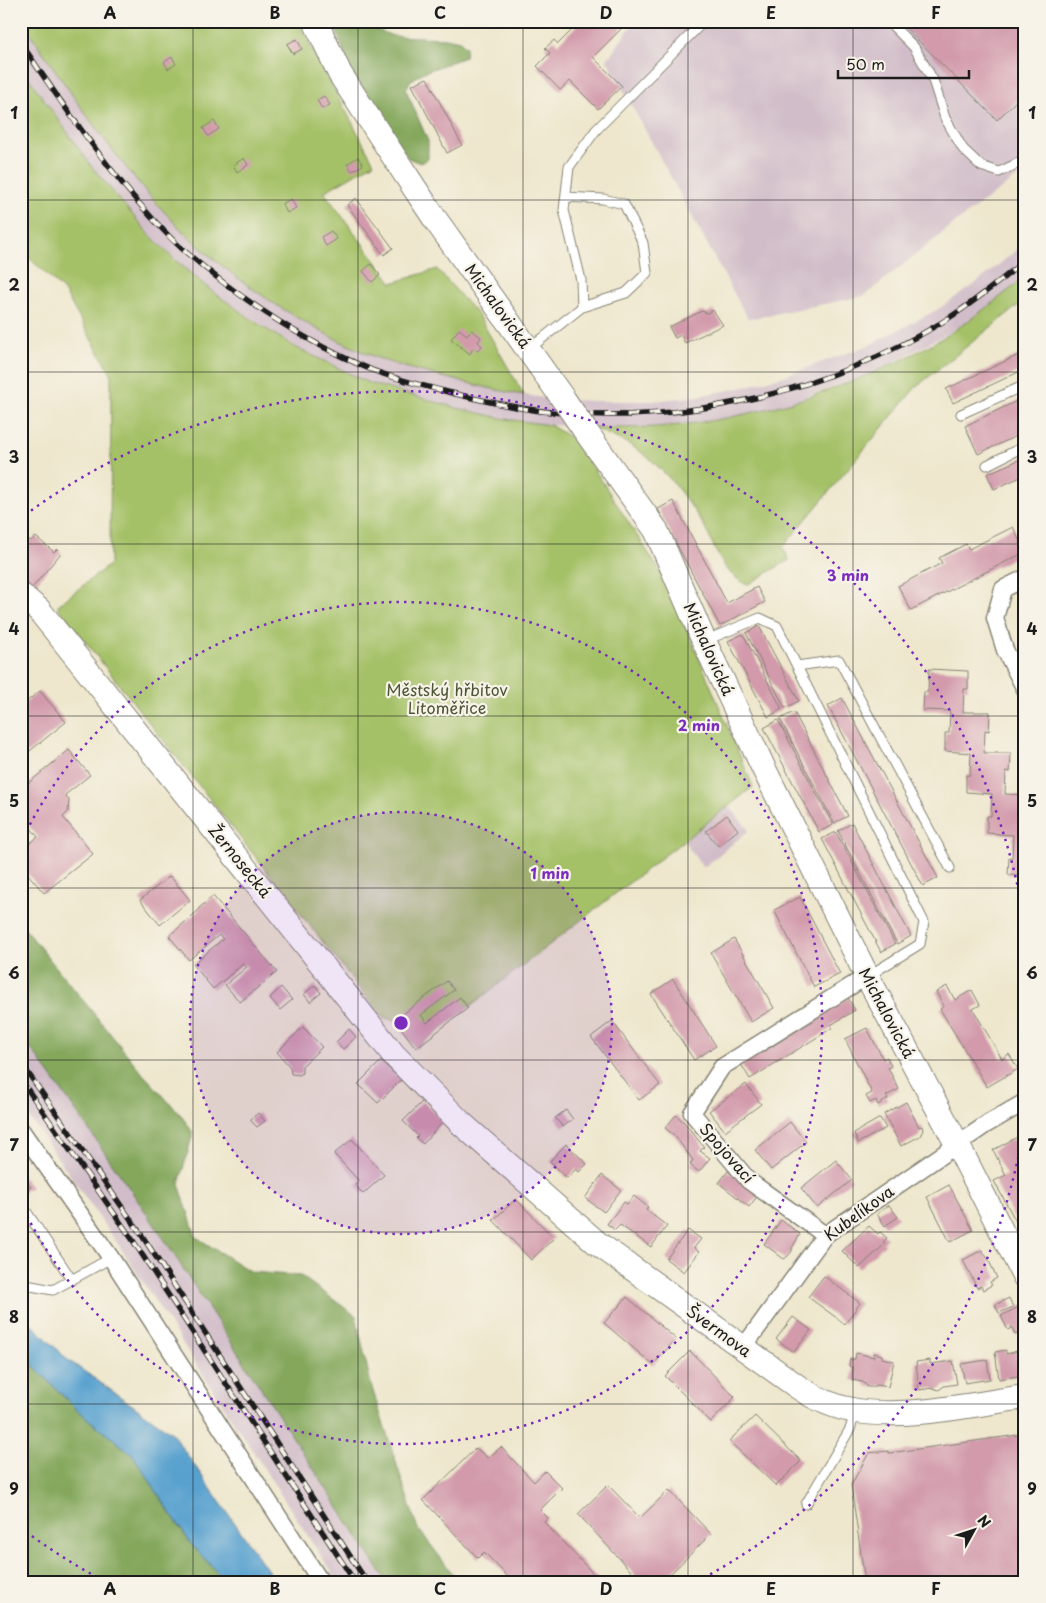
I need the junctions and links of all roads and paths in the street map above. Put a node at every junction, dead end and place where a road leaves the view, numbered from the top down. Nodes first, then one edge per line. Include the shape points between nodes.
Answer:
1 (315, 21) edge
2 (704, 21) edge
3 (888, 21) edge
4 (1025, 160) edge
5 (566, 197) junction
6 (582, 307) junction
7 (529, 349) junction
8 (1025, 385) edge
9 (961, 414) dead end
10 (1025, 446) edge
11 (986, 465) dead end
12 (1025, 578) edge
13 (21, 595) edge
14 (704, 641) junction
15 (798, 666) junction
16 (1025, 689) edge
17 (950, 868) dead end
18 (867, 976) junction
19 (1025, 1102) edge
20 (462, 1124) joint
21 (21, 1130) edge
22 (957, 1144) junction
23 (21, 1210) edge
24 (825, 1235) junction
25 (110, 1258) junction
26 (1025, 1277) edge
27 (72, 1280) junction
28 (21, 1281) edge
29 (743, 1348) junction
30 (1025, 1397) edge
31 (856, 1411) junction
32 (806, 1504) dead end
33 (321, 1582) edge

1 - 7 street, Michalovická via 340,74 396,160
2 - 5 lane via 596,130 569,167
3 - 4 lane via 914,47 933,80 945,118 962,149 981,166 999,172
5 - 6 lane via 564,210 581,280
5 - 6 lane via 624,204 643,243 647,273 626,293
6 - 7 lane
7 - 14 street, Michalovická, bridge via 656,530
8 - 9 lane
10 - 11 lane
12 - 16 street via 1003,589 995,618 1005,650
13 - 20 street, Žernosecká via 39,610 394,1055
14 - 15 lane via 760,618 777,626
14 - 18 street, Michalovická
15 - 17 lane via 839,660
15 - 18 lane via 924,922 920,944
18 - 22 street, Michalovická
18 - 24 street, Spojovací via 722,1067 692,1113 749,1181
19 - 22 street, Kubelíkova
20 - 29 street, Švermova via 597,1243
21 - 25 street
22 - 24 street, Kubelíkova
22 - 26 street, Michalovická
23 - 27 lane via 24,1208
24 - 29 street, Kubelíkova
25 - 27 lane
25 - 33 street
27 - 28 lane via 53,1290
29 - 31 street, Švermova via 810,1395
30 - 31 street, Švermova via 925,1411
31 - 32 lane via 850,1429

